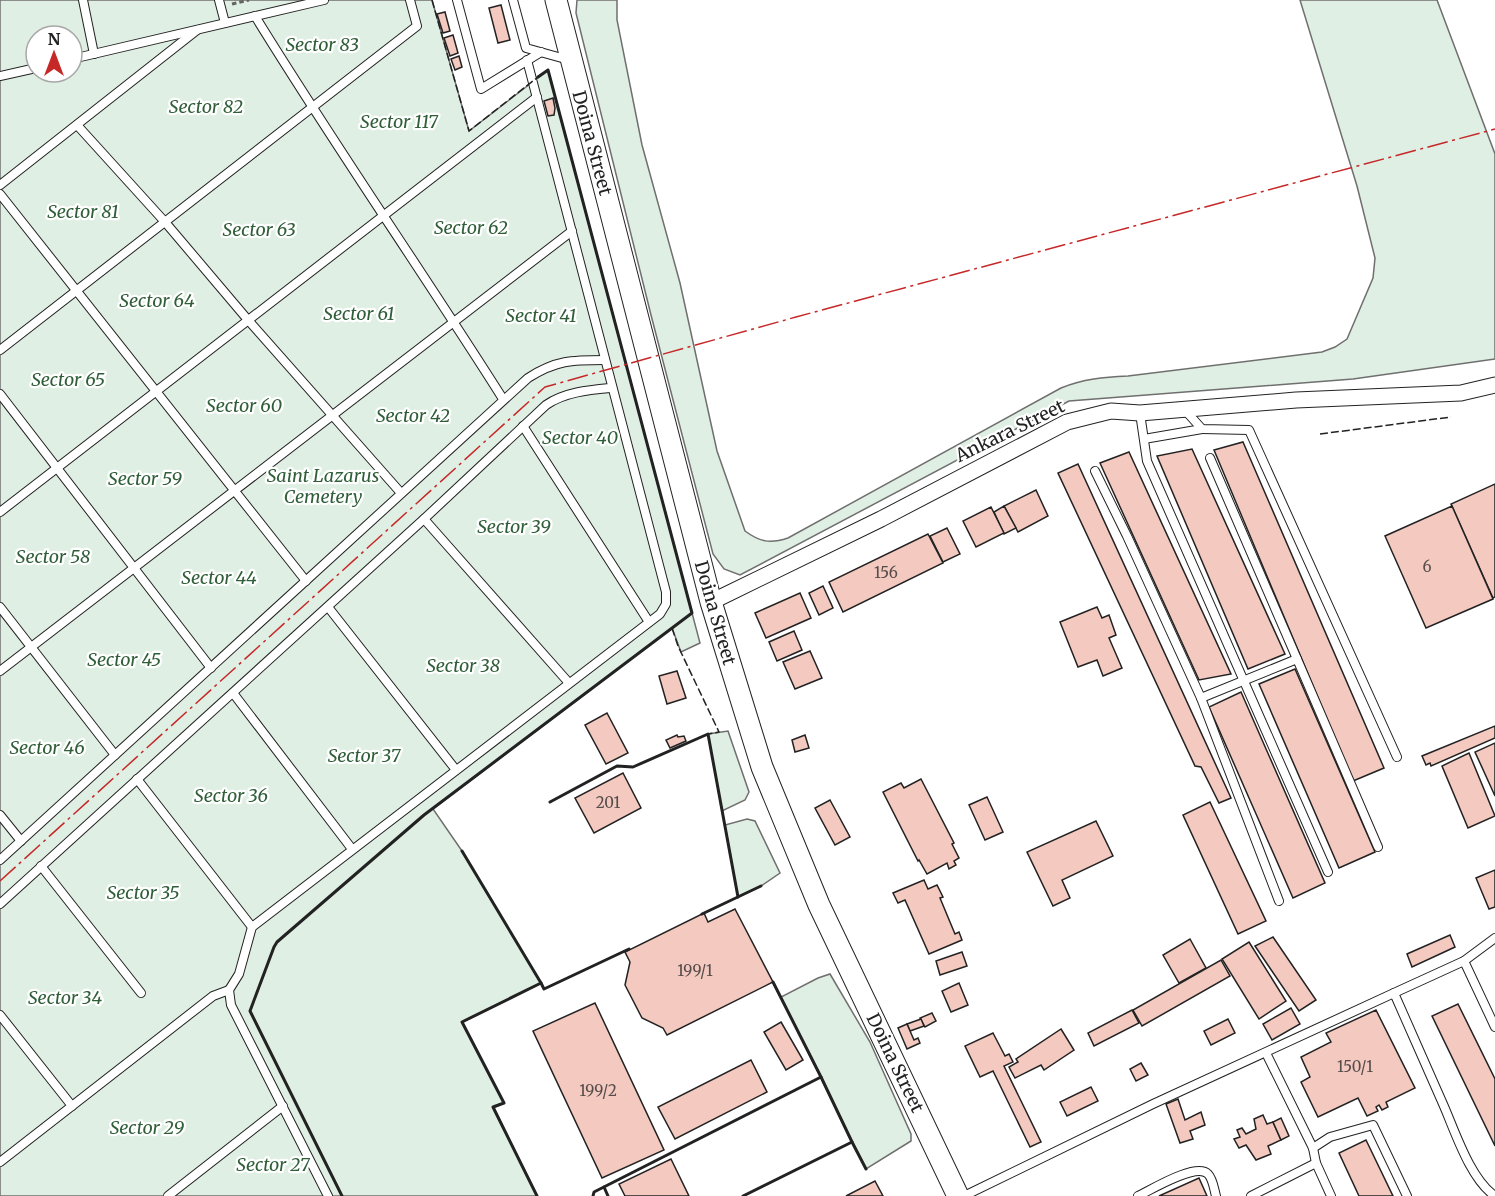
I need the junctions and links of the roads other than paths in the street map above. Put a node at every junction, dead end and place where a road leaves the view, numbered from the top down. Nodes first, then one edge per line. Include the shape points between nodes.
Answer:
1 (83, 0) edge
2 (219, 0) edge
3 (324, 0) edge
4 (411, 0) edge
5 (457, 0) edge
6 (513, 0) edge
7 (556, 0) edge
8 (255, 16) junction
9 (225, 23) junction
10 (199, 29) junction
11 (541, 52) junction
12 (94, 54) junction
13 (84, 56) edge
14 (528, 60) junction
15 (571, 60) junction
16 (24, 71) edge
17 (0, 76) edge
18 (537, 97) junction
19 (312, 108) junction
20 (77, 125) junction
21 (0, 185) edge
22 (0, 194) edge
23 (384, 216) junction
24 (165, 222) junction
25 (572, 231) junction
26 (76, 290) junction
27 (248, 320) junction
28 (454, 322) junction
29 (0, 350) edge
30 (604, 360) junction
31 (1495, 385) edge
32 (612, 388) junction
33 (156, 391) junction
34 (0, 394) edge
35 (503, 399) junction
36 (1184, 409) junction
37 (1140, 413) junction
38 (333, 416) junction
39 (523, 426) junction
40 (1202, 429) junction
41 (1144, 439) junction
42 (1210, 458) dead end
43 (57, 467) junction
44 (1095, 471) dead end
45 (235, 491) junction
46 (401, 493) junction
47 (0, 512) edge
48 (424, 519) junction
49 (135, 568) junction
50 (306, 581) junction
51 (711, 602) junction
52 (0, 607) edge
53 (328, 607) junction
54 (650, 622) junction
55 (31, 647) junction
56 (1297, 659) junction
57 (211, 668) junction
58 (0, 671) edge
59 (1244, 680) junction
60 (569, 683) junction
61 (233, 693) junction
62 (1201, 698) junction
63 (115, 755) junction
64 (1397, 757) dead end
65 (456, 770) junction
66 (137, 779) junction
67 (0, 815) edge
68 (21, 841) junction
69 (1378, 847) dead end
70 (352, 849) junction
71 (0, 860) edge
72 (41, 866) junction
73 (1328, 872) dead end
74 (1279, 901) dead end
75 (0, 904) edge
76 (252, 927) junction
77 (1495, 938) edge
78 (1464, 961) junction
79 (229, 990) junction
80 (141, 993) dead end
81 (1394, 993) junction
82 (0, 1015) edge
83 (1495, 1027) edge
84 (1266, 1053) junction
85 (72, 1106) junction
86 (283, 1106) junction
87 (1313, 1148) junction
88 (0, 1162) edge
89 (1316, 1163) junction
90 (168, 1196) edge
91 (328, 1196) edge
92 (958, 1196) edge
93 (964, 1196) edge
94 (1138, 1196) edge
95 (1216, 1196) edge
96 (1251, 1196) edge
97 (1331, 1196) edge
98 (1407, 1196) edge
99 (1495, 1196) edge

1 - 12 lane
2 - 9 lane
3 - 8 lane
4 - 19 lane via 417,26
5 - 14 lane via 481,89
6 - 11 lane via 526,48
7 - 15 main road, Doina Street
8 - 9 lane
8 - 19 lane
9 - 10 lane
10 - 12 lane
10 - 20 lane
11 - 14 lane
11 - 15 lane
12 - 13 lane
14 - 18 lane
15 - 51 main road, Doina Street
16 - 17 lane
18 - 23 lane
18 - 25 lane
19 - 23 lane
19 - 24 lane
20 - 21 lane
20 - 24 lane
22 - 26 lane
23 - 27 lane
23 - 28 lane
24 - 26 lane
24 - 27 lane
25 - 28 lane
25 - 30 lane
26 - 29 lane
26 - 33 lane
27 - 33 lane
27 - 38 lane
28 - 35 lane
28 - 38 lane
30 - 32 lane
30 - 35 lane via 549,366
31 - 36 street, Ankara Street via 1461,393
32 - 39 lane via 555,399
32 - 54 lane via 667,598 664,609
33 - 43 lane
33 - 45 lane
34 - 43 lane
35 - 46 lane
36 - 37 street, Ankara Street
36 - 40 lane
37 - 41 lane
37 - 51 street, Ankara Street via 1111,411 1067,422
38 - 45 lane
38 - 46 lane
39 - 48 lane
39 - 54 lane
40 - 41 lane
40 - 64 lane via 1249,430
41 - 59 lane via 1147,461
42 - 56 lane
43 - 47 lane
43 - 49 lane
44 - 62 lane
45 - 49 lane
45 - 50 lane
46 - 50 lane
48 - 53 lane
48 - 60 lane
49 - 55 lane
49 - 57 lane
50 - 57 lane
51 - 92 main road, Doina Street via 762,767 782,817 819,905
52 - 55 lane
53 - 61 lane
53 - 65 lane
54 - 60 lane
55 - 58 lane
55 - 63 lane
56 - 59 lane
56 - 69 lane
57 - 63 lane
59 - 62 lane
59 - 73 lane
60 - 65 lane
61 - 66 lane
61 - 70 lane
62 - 74 lane
63 - 68 lane
65 - 70 lane
66 - 72 lane
66 - 76 lane
67 - 68 lane
68 - 71 lane
70 - 76 lane
72 - 75 lane
72 - 80 lane
76 - 79 lane via 239,974
77 - 78 lane
78 - 81 lane
78 - 83 lane
79 - 85 lane via 213,996
79 - 86 lane via 231,1005
81 - 84 lane
81 - 99 lane via 1466,1155 1487,1191
82 - 85 lane
84 - 87 lane
84 - 93 lane
85 - 88 lane
86 - 90 lane
86 - 91 lane
87 - 89 lane
87 - 98 lane via 1330,1137 1373,1125
89 - 96 lane
89 - 97 lane
94 - 95 lane via 1194,1171 1209,1174

